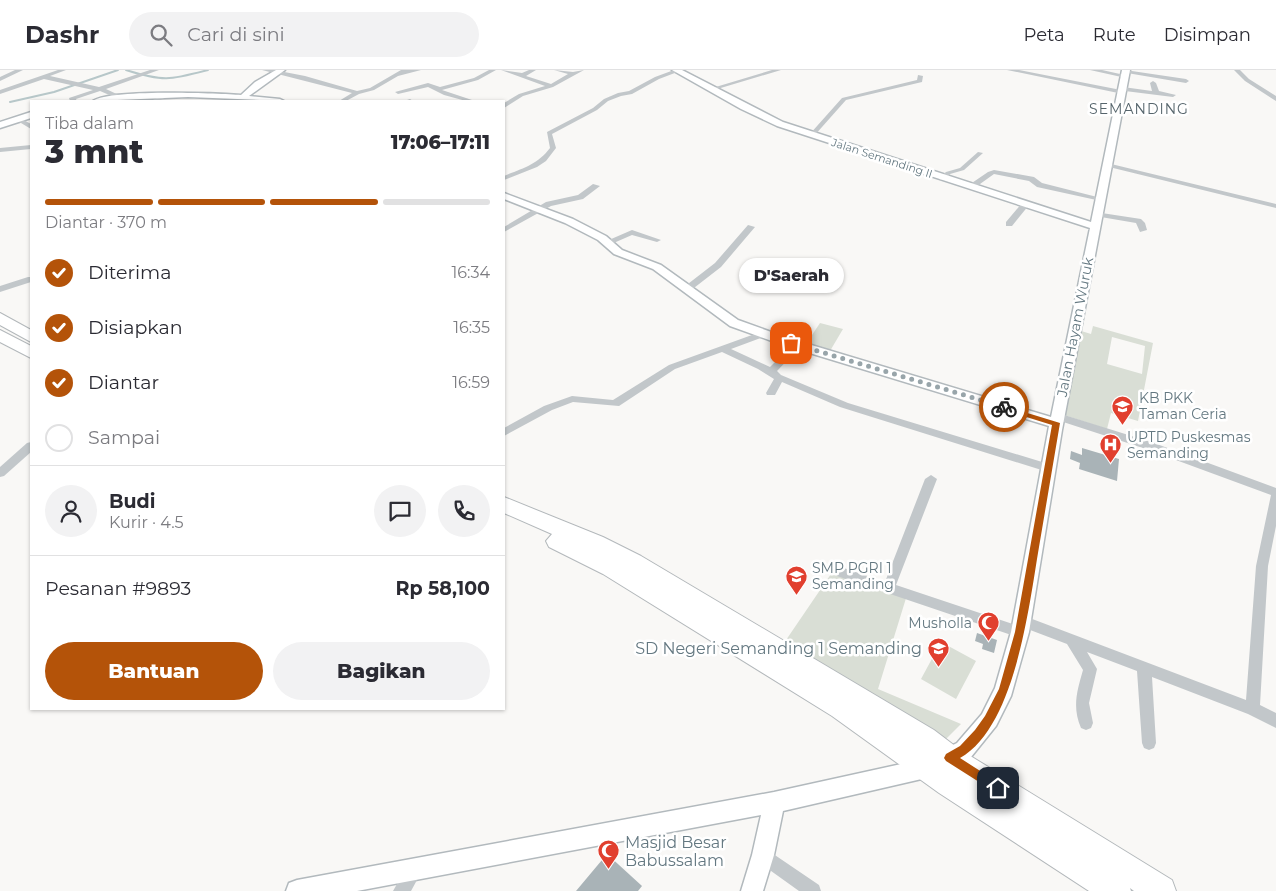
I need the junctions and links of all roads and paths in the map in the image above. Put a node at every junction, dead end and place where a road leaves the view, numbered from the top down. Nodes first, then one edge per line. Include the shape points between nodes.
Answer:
1 (20, 70) edge
2 (63, 70) edge
3 (156, 70) edge
4 (265, 70) edge
5 (405, 70) edge
6 (418, 70) edge
7 (493, 70) edge
8 (504, 70) edge
9 (532, 70) edge
10 (557, 70) edge
11 (581, 70) edge
12 (676, 70) edge
13 (778, 70) edge
14 (1010, 70) edge
15 (1093, 70) edge
16 (279, 71) edge
17 (1236, 71) edge
18 (1035, 72) edge
19 (574, 74) junction
20 (399, 75) junction
21 (523, 75) junction
22 (920, 76) dead end
23 (1152, 76) junction
24 (45, 77) junction
25 (0, 79) edge
26 (1125, 80) edge
27 (1186, 81) dead end
28 (1154, 83) junction
29 (383, 84) junction
30 (551, 86) junction
31 (1179, 88) dead end
32 (408, 89) junction
33 (440, 89) junction
34 (712, 89) junction
35 (103, 90) junction
36 (0, 92) edge
37 (398, 92) dead end
38 (1155, 92) junction
39 (357, 94) junction
40 (1173, 95) dead end
41 (165, 96) junction
42 (243, 97) junction
43 (121, 98) junction
44 (1276, 99) edge
45 (72, 100) edge
46 (105, 100) edge
47 (156, 100) edge
48 (270, 100) edge
49 (344, 100) edge
50 (469, 100) edge
51 (505, 105) edge
52 (30, 115) edge
53 (18, 119) junction
54 (0, 125) edge
55 (30, 126) edge
56 (812, 135) junction
57 (30, 147) edge
58 (0, 150) edge
59 (980, 153) dead end
60 (1107, 164) junction
61 (505, 178) edge
62 (943, 178) junction
63 (1074, 184) dead end
64 (596, 186) dead end
65 (970, 187) junction
66 (1071, 192) junction
67 (505, 196) edge
68 (1101, 199) junction
69 (1025, 205) junction
70 (1276, 206) edge
71 (541, 210) junction
72 (1096, 220) junction
73 (1009, 224) dead end
74 (751, 227) dead end
75 (505, 229) edge
76 (1143, 230) dead end
77 (657, 240) dead end
78 (606, 243) junction
79 (30, 279) edge
80 (0, 289) edge
81 (687, 289) junction
82 (0, 318) edge
83 (763, 334) junction
84 (0, 335) edge
85 (30, 336) edge
86 (797, 345) junction
87 (722, 348) junction
88 (30, 352) edge
89 (776, 374) junction
90 (771, 393) dead end
91 (1057, 420) junction
92 (505, 431) edge
93 (30, 447) edge
94 (1048, 468) junction
95 (0, 473) edge
96 (931, 479) dead end
97 (1276, 492) edge
98 (505, 505) edge
99 (1275, 506) edge
100 (505, 519) edge
101 (841, 572) dead end
102 (889, 588) junction
103 (1021, 626) junction
104 (1071, 639) junction
105 (1144, 668) junction
106 (1254, 709) junction
107 (1276, 720) edge
108 (1086, 724) dead end
109 (1149, 743) dead end
110 (938, 763) junction
111 (774, 802) junction
112 (763, 854) junction
113 (416, 868) junction
114 (297, 891) edge
115 (401, 891) edge
116 (752, 891) edge
117 (813, 891) edge
118 (1116, 891) edge
119 (1161, 891) edge

1 - 25 street
2 - 24 street
3 - 35 street
4 - 16 street
5 - 20 street
6 - 20 street
7 - 33 street via 476,79
8 - 21 street
9 - 21 street
10 - 19 street
11 - 19 street
12 - 34 street, Jalan Semanding II
12 - 61 street via 630,93 611,97 595,109 555,128 549,133 554,148 544,160
13 - 34 street
14 - 18 street
15 - 26 street
16 - 39 street
16 - 42 street
17 - 44 street
18 - 26 street
19 - 30 street
20 - 29 street
21 - 30 street
22 - 56 street via 916,84 902,84 842,100
23 - 26 street
23 - 27 street
23 - 28 street
24 - 35 street
24 - 36 street
26 - 38 street via 1150,94
26 - 60 street, Jalan Hayam Wuruk
28 - 31 street
28 - 38 street
29 - 32 street
29 - 39 street
30 - 51 street via 525,94
32 - 33 street via 428,85
32 - 37 street
33 - 50 street via 438,91 451,97
34 - 56 street, Jalan Semanding II via 770,120
35 - 43 street
35 - 45 street via 75,96
38 - 40 street
39 - 49 street
41 - 42 street
41 - 43 street
41 - 47 street
42 - 48 street
43 - 46 street
52 - 53 street
53 - 54 street
53 - 55 street
56 - 62 street, Jalan Semanding II
57 - 58 street
59 - 62 street via 962,169
60 - 68 street, Jalan Hayam Wuruk
60 - 70 street
62 - 65 street, Jalan Semanding II
63 - 66 street
64 - 71 street via 584,195 561,200
65 - 66 street via 994,172 1031,179 1038,184
65 - 69 street, Jalan Semanding II
66 - 68 street
67 - 71 street
68 - 72 street, Jalan Hayam Wuruk
69 - 72 street, Jalan Semanding II
69 - 73 street
71 - 75 street
71 - 78 street via 569,221
72 - 76 street via 1138,222
72 - 91 street, Jalan Hayam Wuruk
74 - 81 street via 718,265
77 - 78 street via 632,232
78 - 81 street via 618,252 657,267
79 - 80 street
81 - 83 street via 721,315
82 - 85 highway
83 - 86 street
83 - 87 street
84 - 88 highway
86 - 89 street
86 - 91 street
87 - 89 street
87 - 92 street via 672,367 616,404 572,399
89 - 90 street
89 - 94 street via 844,406
91 - 94 street, Jalan Hayam Wuruk
91 - 97 street via 1159,449
93 - 95 street
94 - 103 street, Jalan Hayam Wuruk
96 - 102 street
98 - 110 highway via 596,543 632,562 925,739
99 - 106 street via 1262,566
100 - 110 highway via 574,548 611,568
101 - 102 street
102 - 103 street
103 - 104 street
103 - 110 street, Jalan Hayam Wuruk via 1004,690 989,720 964,750
104 - 105 street
104 - 108 street via 1090,669 1081,715
105 - 106 street
105 - 109 street
106 - 107 street
110 - 111 street
110 - 118 highway
110 - 119 highway
111 - 112 street
111 - 113 street
112 - 116 street
112 - 117 street
113 - 114 street
113 - 115 street

